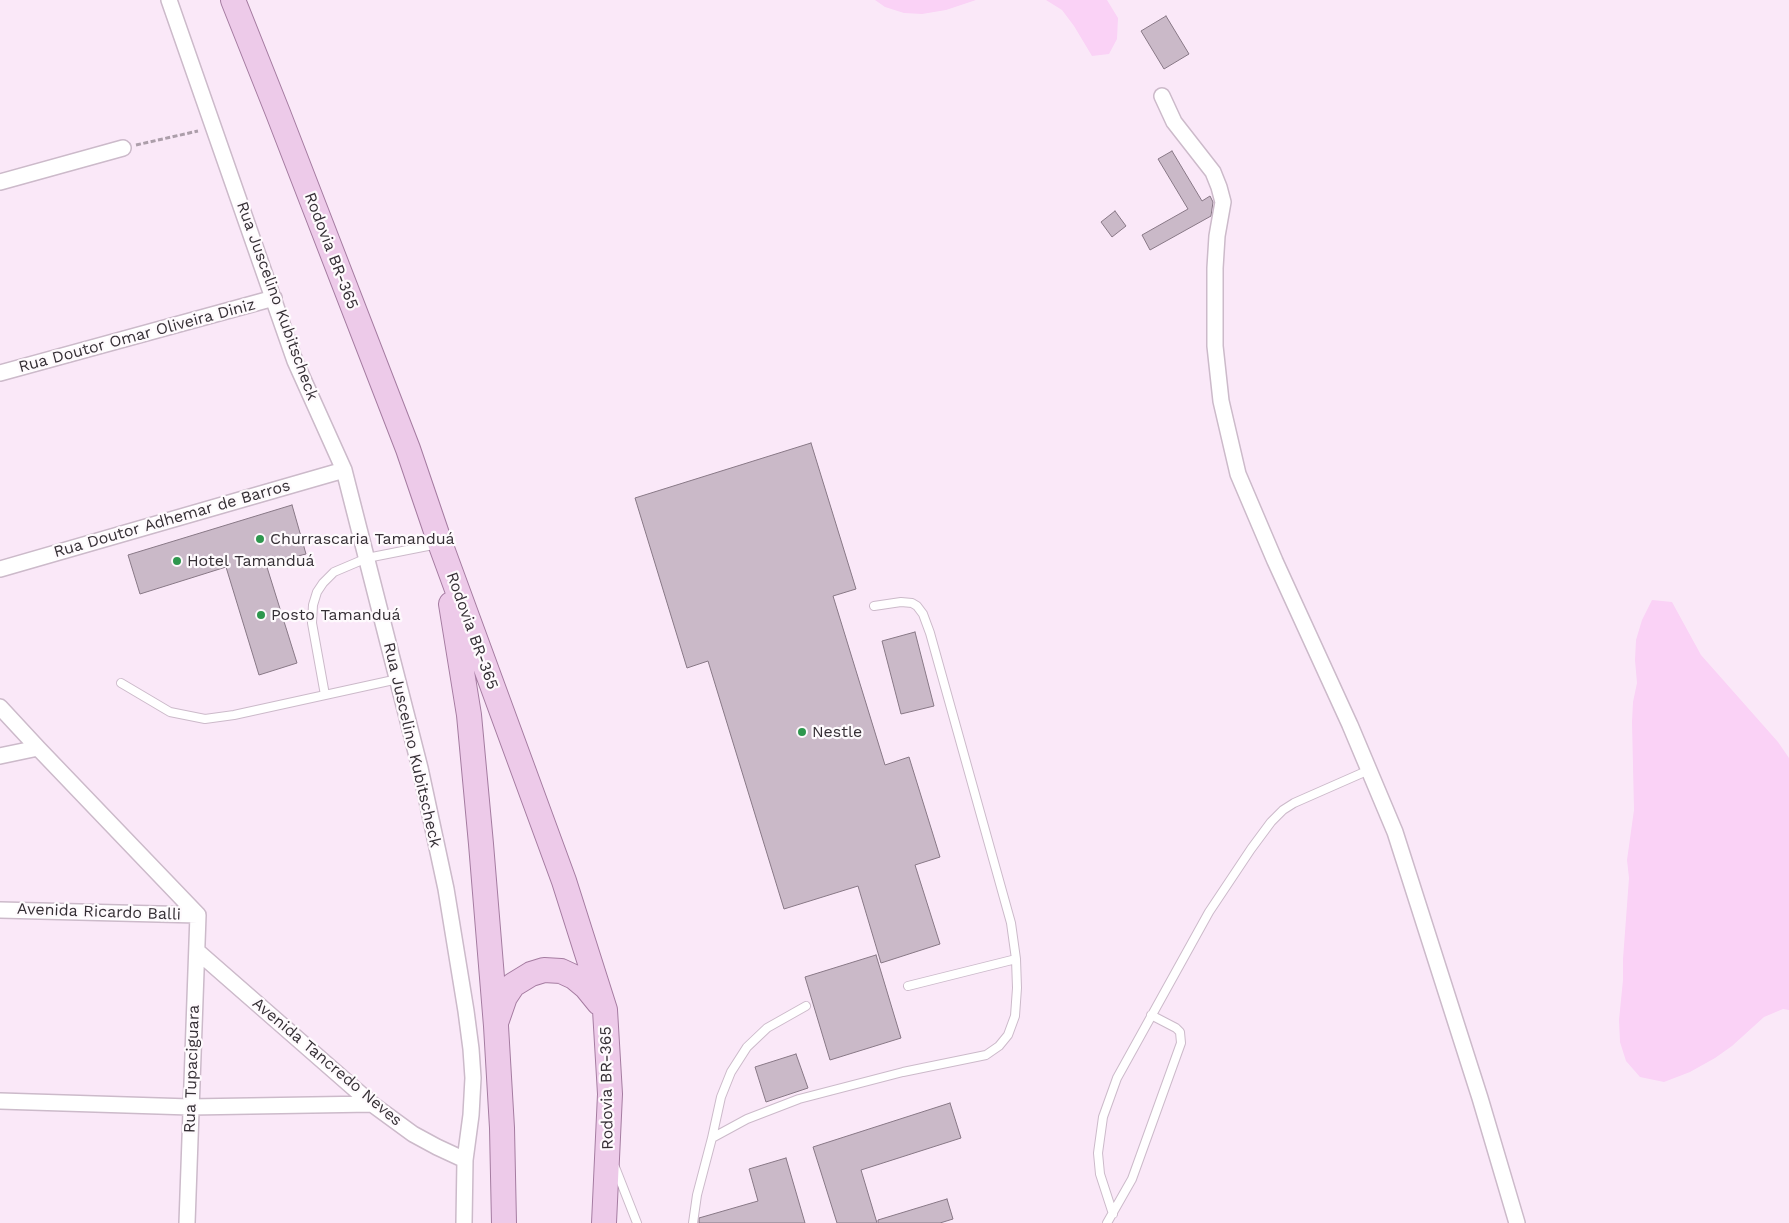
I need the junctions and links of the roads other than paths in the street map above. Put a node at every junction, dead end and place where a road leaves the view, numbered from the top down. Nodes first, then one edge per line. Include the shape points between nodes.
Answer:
1 (169, 0) edge
2 (233, 0) edge
3 (1162, 96) dead end
4 (123, 148) road end
5 (0, 182) edge
6 (274, 298) junction
7 (0, 373) edge
8 (344, 470) junction
9 (440, 544) junction
10 (367, 558) junction
11 (0, 569) edge
12 (874, 606) dead end
13 (398, 680) junction
14 (121, 683) dead end
15 (324, 695) junction
16 (0, 707) edge
17 (38, 748) junction
18 (0, 756) edge
19 (1369, 770) junction
20 (0, 910) edge
21 (198, 915) junction
22 (197, 951) junction
23 (1016, 959) junction
24 (908, 986) dead end
25 (806, 1006) dead end
26 (605, 1010) junction
27 (1151, 1015) junction
28 (496, 1026) junction
29 (0, 1101) edge
30 (372, 1104) junction
31 (190, 1106) junction
32 (712, 1138) junction
33 (608, 1150) junction
34 (465, 1160) junction
35 (1113, 1214) junction
36 (187, 1223) edge
37 (464, 1223) edge
38 (504, 1223) edge
39 (604, 1223) edge
40 (637, 1223) edge
41 (693, 1223) edge
42 (1107, 1223) edge
43 (1517, 1223) edge

1 - 6 street, Rua Juscelino Kubitscheck
2 - 9 main road, Rodovia BR-365 via 408,449
3 - 19 street via 1174,122 1213,172 1220,187 1223,202 1215,268 1216,346 1221,401 1238,474
4 - 5 street
6 - 7 street, Rua Doutor Omar Oliveira Diniz
6 - 8 street, Rua Juscelino Kubitscheck via 296,361
8 - 10 street, Rua Juscelino Kubitscheck
8 - 11 street, Rua Doutor Adhemar de Barros
9 - 10 lane
9 - 26 main road, Rodovia BR-365 via 564,880
9 - 28 main road via 469,715
10 - 13 street, Rua Juscelino Kubitscheck
10 - 15 lane via 334,572 317,592 312,623
12 - 23 lane via 912,603 923,614 1010,923
13 - 15 lane
13 - 34 street, Rua Juscelino Kubitscheck via 444,880 466,1011 473,1078 472,1115
14 - 15 lane via 170,712 205,720
16 - 17 street
17 - 18 street
17 - 21 street
19 - 27 lane via 1294,803 1271,822 1209,912
19 - 43 street via 1395,832
20 - 21 street, Avenida Ricardo Balli
21 - 22 street, Rua Tupaciguara
22 - 30 street, Avenida Tancredo Neves
22 - 31 street, Rua Tupaciguara
23 - 24 lane
23 - 32 lane via 1015,1016 1008,1035 986,1056 903,1072 799,1099 747,1119
25 - 32 lane via 766,1028 747,1047 731,1072 721,1097
26 - 28 main road via 574,977 561,971 544,970 513,985 500,1008
26 - 33 main road, Rodovia BR-365 via 610,1094
27 - 35 lane via 1117,1078 1103,1118 1098,1153 1100,1174
27 - 35 lane via 1176,1028 1180,1032 1181,1043 1132,1179
28 - 38 main road
29 - 31 street
30 - 31 street
30 - 34 street, Avenida Tancredo Neves via 414,1134
31 - 36 street, Rua Tupaciguara
32 - 41 lane
33 - 39 main road, Rodovia BR-365
33 - 40 lane
34 - 37 street, Rua Juscelino Kubitscheck
35 - 42 lane

